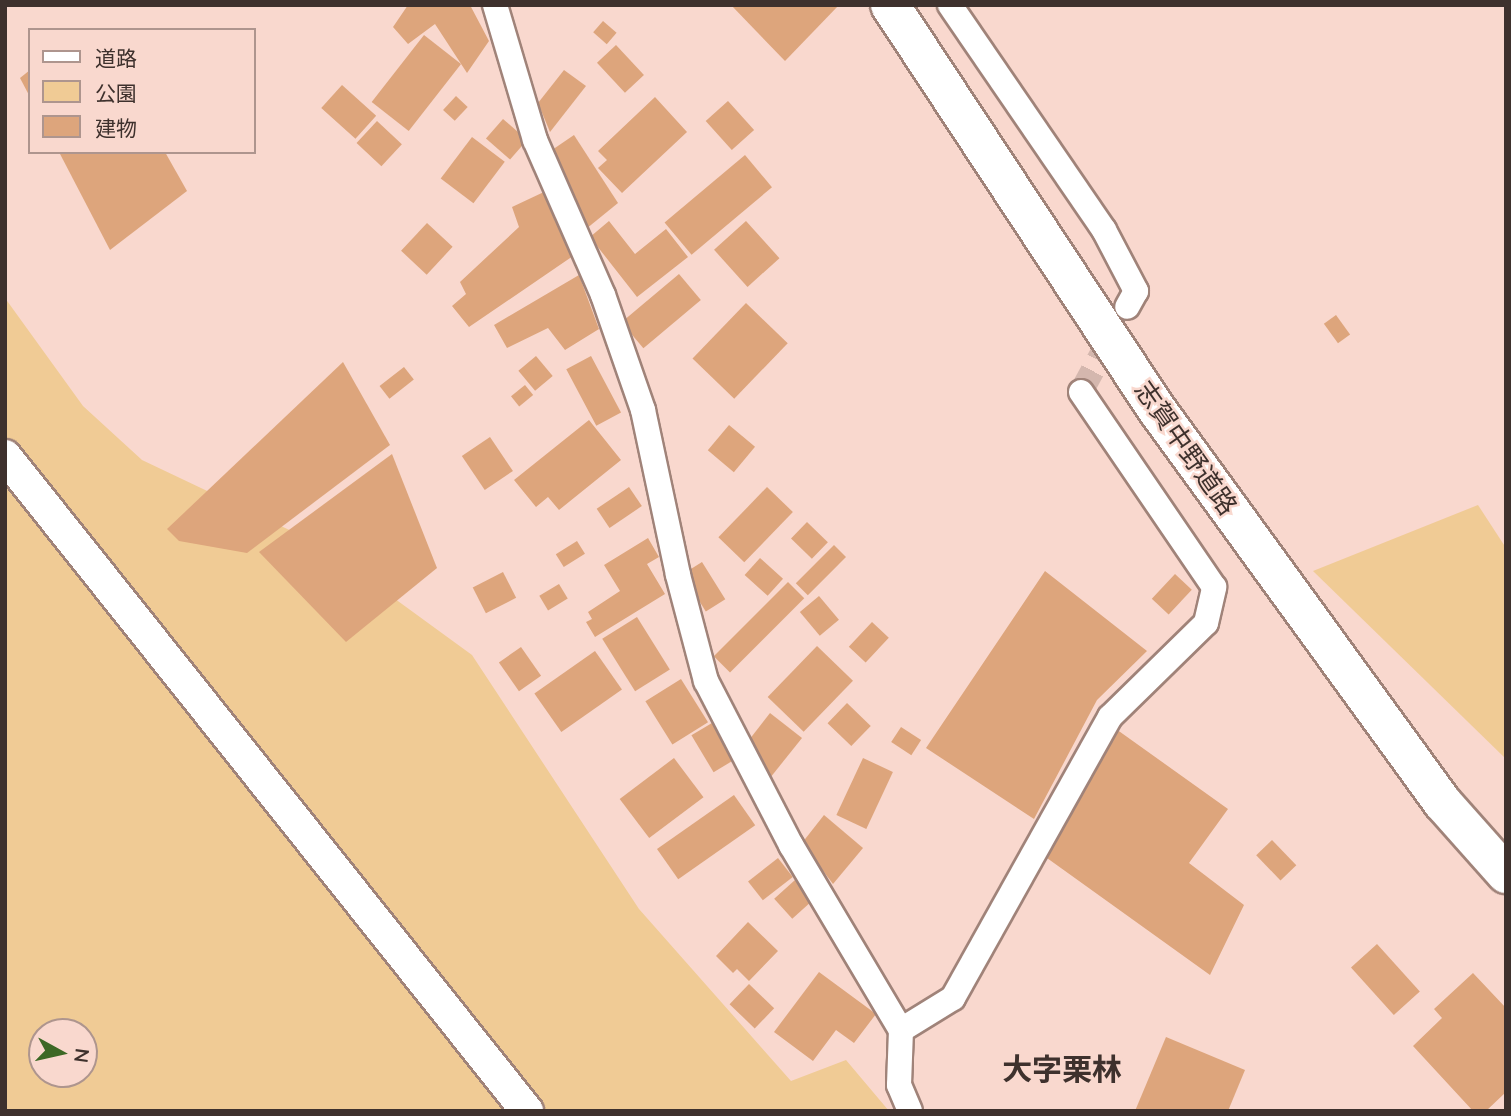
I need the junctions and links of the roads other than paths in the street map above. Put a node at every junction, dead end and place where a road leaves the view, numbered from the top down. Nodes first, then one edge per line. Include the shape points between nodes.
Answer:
1 (495, 5) edge
2 (890, 5) edge
3 (950, 5) edge
4 (1127, 307) tunnel mouth
5 (1081, 392) dead end
6 (5, 456) edge
7 (1506, 874) edge
8 (901, 1030) junction
9 (527, 1111) edge
10 (910, 1111) edge

1 - 8 street via 535,140 603,295 643,410 706,681 791,845
2 - 7 main road, 志賀中野道路 via 1158,411 1443,803
3 - 4 street via 1104,230 1136,291
5 - 8 street via 1214,587 1206,623 1110,717 953,998
6 - 9 street
8 - 10 street via 899,1085

